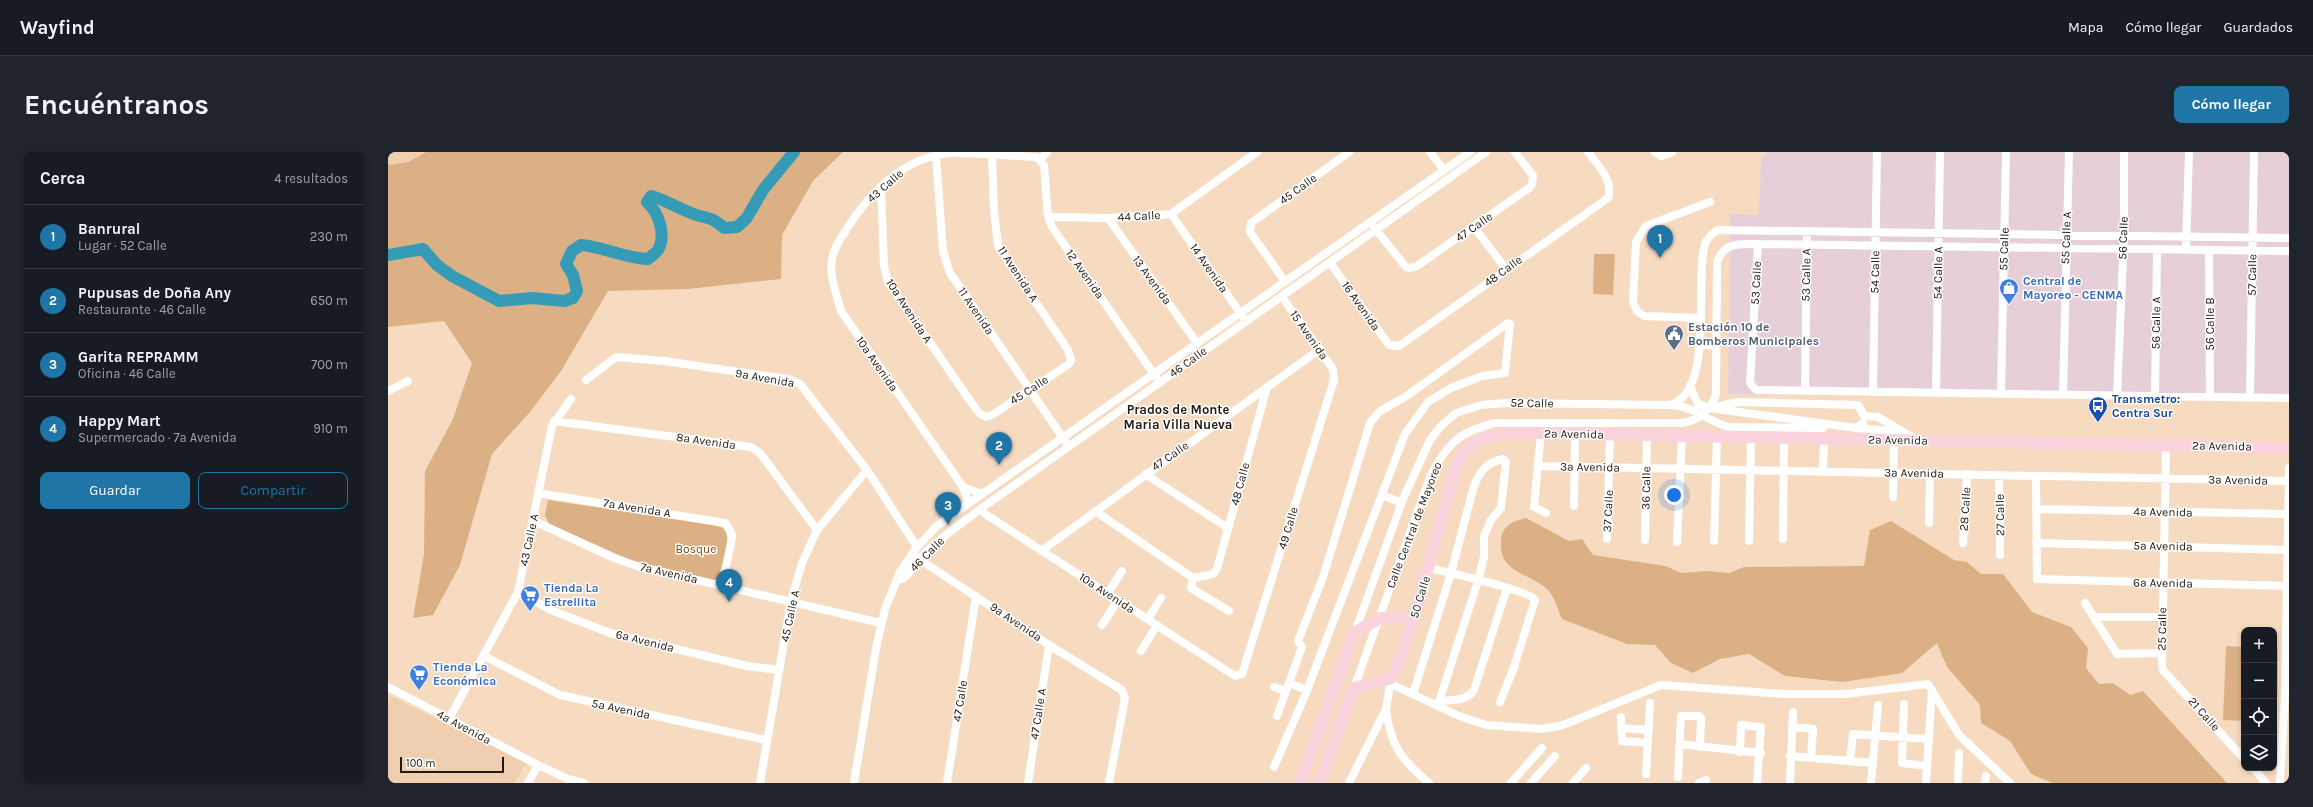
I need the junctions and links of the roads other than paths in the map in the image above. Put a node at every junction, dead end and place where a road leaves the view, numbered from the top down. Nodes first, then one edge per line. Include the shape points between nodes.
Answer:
1 (1047, 152) edge
2 (1257, 152) edge
3 (1348, 152) edge
4 (1430, 152) edge
5 (1470, 152) edge
6 (1486, 152) edge
7 (1515, 152) edge
8 (1588, 152) edge
9 (1655, 152) edge
10 (1877, 152) edge
11 (1940, 152) edge
12 (2006, 152) edge
13 (2069, 152) edge
14 (2124, 152) edge
15 (2189, 152) edge
16 (2254, 152) edge
17 (1670, 154) edge
18 (936, 156) junction
19 (992, 156) junction
20 (1038, 159) junction
21 (1444, 170) junction
22 (881, 186) junction
23 (1710, 202) dead end
24 (1171, 214) junction
25 (1048, 217) junction
26 (1108, 218) junction
27 (1370, 222) junction
28 (1474, 227) junction
29 (1376, 230) junction
30 (1807, 231) junction
31 (1876, 232) junction
32 (1939, 233) junction
33 (2004, 234) junction
34 (2067, 235) junction
35 (2124, 235) junction
36 (2187, 236) junction
37 (2253, 238) junction
38 (2289, 238) edge
39 (1758, 244) junction
40 (1806, 246) junction
41 (1875, 246) junction
42 (1938, 247) junction
43 (2003, 248) junction
44 (2066, 249) junction
45 (2123, 250) junction
46 (2157, 250) junction
47 (2186, 250) junction
48 (2209, 250) junction
49 (2252, 251) junction
50 (2289, 251) edge
51 (1331, 264) junction
52 (1506, 269) junction
53 (832, 280) joint
54 (1284, 280) junction
55 (1282, 297) junction
56 (1240, 313) junction
57 (1701, 318) junction
58 (1246, 322) junction
59 (1197, 343) junction
60 (1699, 344) junction
61 (1715, 346) junction
62 (1394, 347) joint
63 (1320, 349) junction
64 (1071, 360) joint
65 (1153, 374) junction
66 (1334, 374) joint
67 (586, 380) dead end
68 (408, 381) dead end
69 (1160, 383) junction
70 (1690, 386) junction
71 (1267, 387) junction
72 (1029, 389) junction
73 (388, 391) edge
74 (1805, 391) junction
75 (1873, 392) junction
76 (1936, 393) junction
77 (2001, 394) junction
78 (2063, 395) junction
79 (2117, 396) junction
80 (2155, 396) junction
81 (2210, 397) junction
82 (2250, 398) junction
83 (2289, 398) edge
84 (571, 399) dead end
85 (1669, 405) junction
86 (1710, 408) junction
87 (1702, 416) junction
88 (986, 417) joint
89 (554, 421) junction
90 (1860, 426) junction
91 (1904, 432) junction
92 (1507, 433) joint
93 (1541, 433) junction
94 (1575, 434) junction
95 (1610, 434) junction
96 (1647, 435) junction
97 (1682, 436) junction
98 (1718, 437) junction
99 (1751, 437) junction
100 (1063, 438) junction
101 (1784, 438) junction
102 (1824, 439) junction
103 (1894, 440) junction
104 (1918, 440) junction
105 (2166, 445) junction
106 (1069, 447) junction
107 (2289, 448) edge
108 (1539, 466) junction
109 (1575, 466) junction
110 (1610, 467) junction
111 (1646, 468) junction
112 (1682, 468) junction
113 (2289, 468) edge
114 (1716, 469) junction
115 (867, 470) junction
116 (1750, 470) junction
117 (1784, 470) junction
118 (1823, 471) junction
119 (1893, 473) junction
120 (1145, 474) junction
121 (1930, 474) junction
122 (1967, 474) junction
123 (2000, 475) junction
124 (2036, 476) junction
125 (2166, 478) junction
126 (2289, 481) edge
127 (963, 487) junction
128 (538, 493) junction
129 (982, 494) junction
130 (1382, 495) junction
131 (1893, 497) dead end
132 (1402, 503) junction
133 (968, 504) junction
134 (1574, 506) dead end
135 (2036, 509) junction
136 (979, 510) junction
137 (1095, 511) junction
138 (2165, 512) junction
139 (1546, 513) dead end
140 (2289, 514) edge
141 (534, 520) junction
142 (1929, 523) dead end
143 (1228, 528) junction
144 (818, 530) junction
145 (1607, 539) dead end
146 (1782, 539) dead end
147 (1645, 540) dead end
148 (1714, 541) dead end
149 (1749, 541) dead end
150 (1677, 542) dead end
151 (1963, 543) dead end
152 (2036, 543) junction
153 (2164, 546) junction
154 (917, 547) junction
155 (2288, 550) edge
156 (1041, 551) junction
157 (2000, 555) dead end
158 (909, 559) junction
159 (919, 559) junction
160 (1429, 568) junction
161 (1122, 571) dead end
162 (1451, 573) junction
163 (1193, 578) junction
164 (898, 580) junction
165 (1478, 581) junction
166 (2164, 583) junction
167 (722, 586) junction
168 (2288, 586) edge
169 (1507, 588) junction
170 (518, 592) junction
171 (1108, 593) junction
172 (976, 596) junction
173 (1161, 598) dead end
174 (1118, 600) junction
175 (791, 601) junction
176 (2086, 603) dead end
177 (1229, 611) dead end
178 (1414, 617) junction
179 (2094, 617) junction
180 (2162, 617) junction
181 (1380, 618) junction
182 (1148, 619) junction
183 (881, 623) junction
184 (2288, 624) edge
185 (1102, 625) dead end
186 (1157, 625) junction
187 (1354, 633) junction
188 (1049, 644) junction
189 (1141, 651) dead end
190 (2161, 653) junction
191 (484, 656) junction
192 (2287, 657) edge
193 (779, 670) junction
194 (2163, 670) joint
195 (1235, 676) joint
196 (1390, 681) junction
197 (388, 687) edge
198 (1274, 687) dead end
199 (1287, 687) junction
200 (1354, 688) junction
201 (1307, 690) junction
202 (1932, 690) junction
203 (1413, 694) junction
204 (2287, 694) edge
205 (1500, 702) dead end
206 (1439, 703) junction
207 (1650, 703) dead end
208 (1904, 704) dead end
209 (1878, 705) dead end
210 (1386, 709) junction
211 (1793, 712) dead end
212 (1277, 716) dead end
213 (1621, 717) dead end
214 (449, 719) junction
215 (1792, 727) junction
216 (2286, 727) edge
217 (1621, 728) junction
218 (1645, 730) junction
219 (1875, 735) junction
220 (1902, 737) junction
221 (1929, 739) junction
222 (766, 740) junction
223 (1643, 743) junction
224 (1680, 744) junction
225 (1700, 747) junction
226 (1542, 748) dead end
227 (1740, 752) junction
228 (1761, 753) junction
229 (1958, 753) dead end
230 (1555, 756) dead end
231 (1790, 756) junction
232 (2241, 756) edge
233 (1811, 758) junction
234 (1532, 760) junction
235 (2285, 760) edge
236 (1850, 761) junction
237 (1873, 763) junction
238 (538, 765) junction
239 (1927, 766) junction
240 (1274, 767) dead end
241 (1586, 768) dead end
242 (1544, 769) junction
243 (2255, 771) edge
244 (1646, 774) dead end
245 (1678, 777) dead end
246 (1418, 780) edge
247 (528, 783) edge
248 (584, 783) edge
249 (760, 783) edge
250 (854, 783) edge
251 (947, 783) edge
252 (1028, 783) edge
253 (1109, 783) edge
254 (1300, 783) edge
255 (1319, 783) edge
256 (1349, 783) edge
257 (1429, 783) edge
258 (1511, 783) edge
259 (1532, 783) edge
260 (1573, 783) edge
261 (1757, 783) edge
262 (1790, 783) edge
263 (1871, 783) edge
264 (1926, 783) edge
265 (1958, 783) edge
266 (2010, 783) edge
267 (2266, 783) edge
268 (2280, 783) edge

1 - 20 street
2 - 24 street, 44 Calle
3 - 54 street, 45 Calle via 1251,223 1250,232
4 - 21 street
5 - 21 street, 46 Calle
6 - 29 street, 46 Calle
7 - 28 street, 47 Calle via 1531,172 1533,179 1529,188
8 - 52 street, 48 Calle via 1608,180 1608,198
9 - 17 street via 1661,156
10 - 31 street, 54 Calle
11 - 32 street, 54 Calle A
12 - 33 street, 55 Calle
13 - 34 street, 55 Calle A
14 - 35 street, 56 Calle
15 - 36 street
16 - 37 street, 57 Calle
18 - 19 street, 43 Calle via 951,153
18 - 22 street, 43 Calle via 908,166
18 - 72 street, 11 Avenida via 943,252 948,268
19 - 20 street, 43 Calle
19 - 64 street, 11 Avenida A via 998,246 1068,350
20 - 25 street, 12 Avenida via 1044,165
21 - 27 street, 46 Calle
22 - 53 street, 43 Calle via 857,213 836,246 832,260
22 - 88 street, 10a Avenida A via 884,266 888,282 971,402 979,413
23 - 57 street via 1646,226 1636,242 1633,302 1637,311 1644,316
24 - 26 street, 44 Calle
24 - 56 street, 14 Avenida
25 - 26 street, 44 Calle
25 - 65 street, 12 Avenida via 1052,227
26 - 59 street, 13 Avenida
27 - 29 street
27 - 54 street, 46 Calle
28 - 29 street, 47 Calle via 1410,268 1401,262
28 - 52 street
29 - 51 street, 46 Calle
30 - 31 street
30 - 40 street, 53 Calle A
30 - 57 street via 1722,228 1711,234 1706,242 1704,255
31 - 32 street
31 - 41 street, 54 Calle
32 - 33 street
32 - 42 street, 54 Calle A
33 - 34 street
33 - 43 street, 55 Calle
34 - 35 street
34 - 44 street, 55 Calle A
35 - 36 street
35 - 45 street, 56 Calle
36 - 37 street
36 - 47 street
37 - 38 street
37 - 49 street, 57 Calle
39 - 40 street
39 - 61 street via 1734,244 1721,251 1717,262
39 - 74 street, 53 Calle via 1750,383 1756,390
40 - 41 street
40 - 74 street, 53 Calle A
41 - 42 street
41 - 75 street, 54 Calle
42 - 43 street
42 - 76 street, 54 Calle A
43 - 44 street
43 - 77 street, 55 Calle
44 - 45 street
44 - 78 street, 55 Calle A
45 - 46 street
45 - 79 street, 56 Calle
46 - 47 street
46 - 80 street, 56 Calle A
47 - 48 street
48 - 49 street
48 - 81 street, 56 Calle B
49 - 50 street
49 - 82 street, 57 Calle
51 - 55 street, 46 Calle
51 - 62 street, 16 Avenida via 1389,345
52 - 62 street, 48 Calle via 1399,346
53 - 127 street, 10a Avenida via 841,311
54 - 56 street, 46 Calle
55 - 58 street, 46 Calle
55 - 63 street, 15 Avenida
56 - 58 street, 14 Avenida
56 - 59 street, 46 Calle
57 - 60 street
58 - 69 street, 46 Calle
59 - 65 street, 46 Calle
60 - 61 street
60 - 70 street
61 - 86 street via 1716,394
63 - 66 street, 15 Avenida
63 - 71 street, 47 Calle
64 - 72 street, 45 Calle via 1069,364
65 - 69 street, 12 Avenida
65 - 100 street, 46 Calle
66 - 195 street, 49 Calle via 1242,674
67 - 115 street, 9a Avenida via 616,357 664,361 788,379 800,384
68 - 73 street
69 - 106 street, 46 Calle
70 - 85 street via 1681,399
70 - 86 street via 1698,404
71 - 120 street, 47 Calle
71 - 143 street, 48 Calle
72 - 88 street, 45 Calle
72 - 100 street, 11 Avenida
74 - 75 street
75 - 76 street
76 - 77 street
77 - 78 street
78 - 79 street
79 - 80 street
80 - 81 street
81 - 82 street
82 - 83 street
84 - 89 street, 43 Calle A
85 - 87 street, 52 Calle via 1690,408
85 - 132 street, 52 Calle via 1506,403 1469,408 1456,413 1430,440
86 - 87 street
86 - 90 street
86 - 91 street via 1738,402 1858,404 1864,416 1878,417
87 - 90 street, 52 Calle via 1729,427
87 - 181 street, Calle Central de Mayoreo via 1682,423 1495,423 1478,427 1459,437 1442,454 1430,477
89 - 128 street, 43 Calle A
89 - 144 street, 8a Avenida via 751,447 760,453
90 - 91 street
91 - 104 street
92 - 93 main road, 2a Avenida
92 - 160 main road, 50 Calle via 1488,436 1478,441 1459,460
93 - 94 main road, 2a Avenida
93 - 108 street
94 - 95 main road, 2a Avenida
94 - 109 street
95 - 96 main road, 2a Avenida
95 - 110 street, 37 Calle
96 - 97 main road, 2a Avenida
96 - 111 street, 36 Calle
97 - 98 main road, 2a Avenida
97 - 112 street
98 - 99 main road, 2a Avenida
98 - 114 street
99 - 101 main road, 2a Avenida
99 - 116 street
100 - 106 street, 11 Avenida
100 - 129 street, 46 Calle
101 - 102 main road, 2a Avenida
101 - 117 street
102 - 103 main road, 2a Avenida
102 - 118 street
103 - 104 main road, 2a Avenida
103 - 119 street
104 - 105 main road, 2a Avenida
105 - 107 main road, 2a Avenida
105 - 125 street, 25 Calle
106 - 136 street, 46 Calle
108 - 109 street, 3a Avenida
108 - 139 street via 1534,507
109 - 110 street, 3a Avenida
109 - 134 street
110 - 111 street, 3a Avenida
110 - 145 street, 37 Calle
111 - 112 street, 3a Avenida
111 - 147 street, 36 Calle
112 - 114 street, 3a Avenida
112 - 150 street
113 - 126 street
114 - 116 street, 3a Avenida
114 - 148 street
115 - 144 street, 45 Calle A
115 - 154 street, 9a Avenida
116 - 117 street, 3a Avenida
116 - 149 street
117 - 118 street, 3a Avenida
117 - 146 street
118 - 119 street, 3a Avenida
119 - 121 street, 3a Avenida
119 - 131 street
120 - 137 street, 47 Calle
120 - 143 street
121 - 122 street, 3a Avenida
121 - 142 street
122 - 123 street, 3a Avenida
122 - 151 street, 28 Calle
123 - 124 street, 3a Avenida
123 - 157 street, 27 Calle
124 - 125 street, 3a Avenida
124 - 135 street
125 - 126 street, 3a Avenida
125 - 138 street, 25 Calle
126 - 140 street
127 - 129 street
127 - 133 street, 10a Avenida
128 - 141 street, 43 Calle A
128 - 167 street, 7a Avenida A via 725,523 731,532 731,549
129 - 133 street, 46 Calle
130 - 132 street
130 - 199 street via 1405,434 1428,402 1451,388 1505,373 1510,324 1405,397 1379,412 1370,423 1323,577 1298,641 1302,647
130 - 201 street
132 - 187 street, 52 Calle
133 - 154 street, 46 Calle via 938,525
135 - 138 street, 4a Avenida
135 - 152 street
136 - 156 street, 10a Avenida
136 - 159 street, 46 Calle
137 - 156 street, 47 Calle
137 - 163 street
138 - 140 street, 4a Avenida
138 - 153 street, 25 Calle
140 - 155 street
141 - 167 street, 7a Avenida via 614,558
141 - 170 street, 43 Calle A
143 - 163 street, 48 Calle via 1217,569 1207,576
144 - 175 street, 45 Calle A via 802,563
152 - 153 street, 5a Avenida
152 - 166 street, 6a Avenida via 2038,579
153 - 155 street, 5a Avenida
153 - 166 street, 25 Calle
154 - 158 street, 46 Calle
155 - 168 street
156 - 171 street, 10a Avenida
158 - 159 street
158 - 164 street, 46 Calle
159 - 164 street, 46 Calle via 903,579
159 - 172 street, 9a Avenida
160 - 162 street
160 - 178 main road, 50 Calle
161 - 171 street
162 - 165 street
162 - 165 street via 1479,473 1489,463 1503,459 1506,462 1501,508 1491,520 1484,536 1484,557
162 - 203 street
163 - 177 street via 1191,588
164 - 183 street, 46 Calle
165 - 169 street
165 - 206 street
166 - 168 street, 6a Avenida
166 - 180 street, 25 Calle
167 - 175 street, 7a Avenida
168 - 184 street
169 - 205 street via 1530,595 1535,600
169 - 206 street via 1474,690 1466,698
170 - 191 street, 43 Calle A
170 - 193 street, 6a Avenida via 551,610 610,633 747,666
171 - 174 street, 10a Avenida
172 - 188 street, 9a Avenida
172 - 251 street, 47 Calle
173 - 182 street
174 - 182 street, 10a Avenida
174 - 185 street
175 - 183 street, 7a Avenida
175 - 193 street, 45 Calle A
176 - 179 street
178 - 181 main road
178 - 196 main road, 50 Calle
179 - 180 street
179 - 190 street via 2115,652
180 - 190 street, 25 Calle
181 - 187 main road
181 - 200 street, Calle Central de Mayoreo
182 - 186 street, 10a Avenida
183 - 250 street, 46 Calle
184 - 192 street
186 - 189 street
186 - 195 street, 10a Avenida
187 - 254 main road
188 - 252 street, 47 Calle A
188 - 253 street, 9a Avenida via 1122,690 1125,698
190 - 194 street, 25 Calle
191 - 214 street, 43 Calle A
191 - 222 street, 5a Avenida via 560,695
192 - 204 street
193 - 222 street, 45 Calle A
194 - 232 street, 21 Calle
196 - 200 main road
196 - 203 street
196 - 210 street, 50 Calle
197 - 214 street, 4a Avenida
198 - 199 street
199 - 201 street
199 - 212 street
200 - 255 main road, Calle Central de Mayoreo
201 - 240 street
202 - 206 street via 1928,684 1922,684 1845,694 1785,694 1660,685 1563,725 1542,729 1486,725 1459,716
202 - 221 street
202 - 266 street via 1959,734
203 - 206 street
204 - 216 street
207 - 218 street
208 - 220 street
209 - 219 street
210 - 246 street via 1394,745
210 - 256 street, 50 Calle
211 - 215 street
213 - 217 street
214 - 238 street, 4a Avenida
215 - 231 street
215 - 233 street via 1813,728
216 - 235 street
217 - 218 street
217 - 223 street via 1622,741
218 - 223 street
219 - 220 street
219 - 236 street via 1853,734
219 - 237 street
220 - 221 street
220 - 239 street via 1902,763
221 - 239 street
222 - 249 street, 45 Calle A
223 - 244 street
224 - 225 street
224 - 225 street via 1679,719 1681,716 1698,716 1701,722
224 - 245 street
225 - 227 street
226 - 234 street
227 - 228 street
227 - 228 street via 1740,728 1744,724 1761,727
228 - 261 street
229 - 265 street
230 - 242 street
231 - 233 street
231 - 262 street
233 - 236 street
234 - 242 street
234 - 258 street
235 - 268 street
236 - 237 street
237 - 263 street
238 - 247 street
238 - 248 street, 4a Avenida via 568,779
239 - 264 street
241 - 260 street
242 - 259 street
243 - 267 street
246 - 257 street

